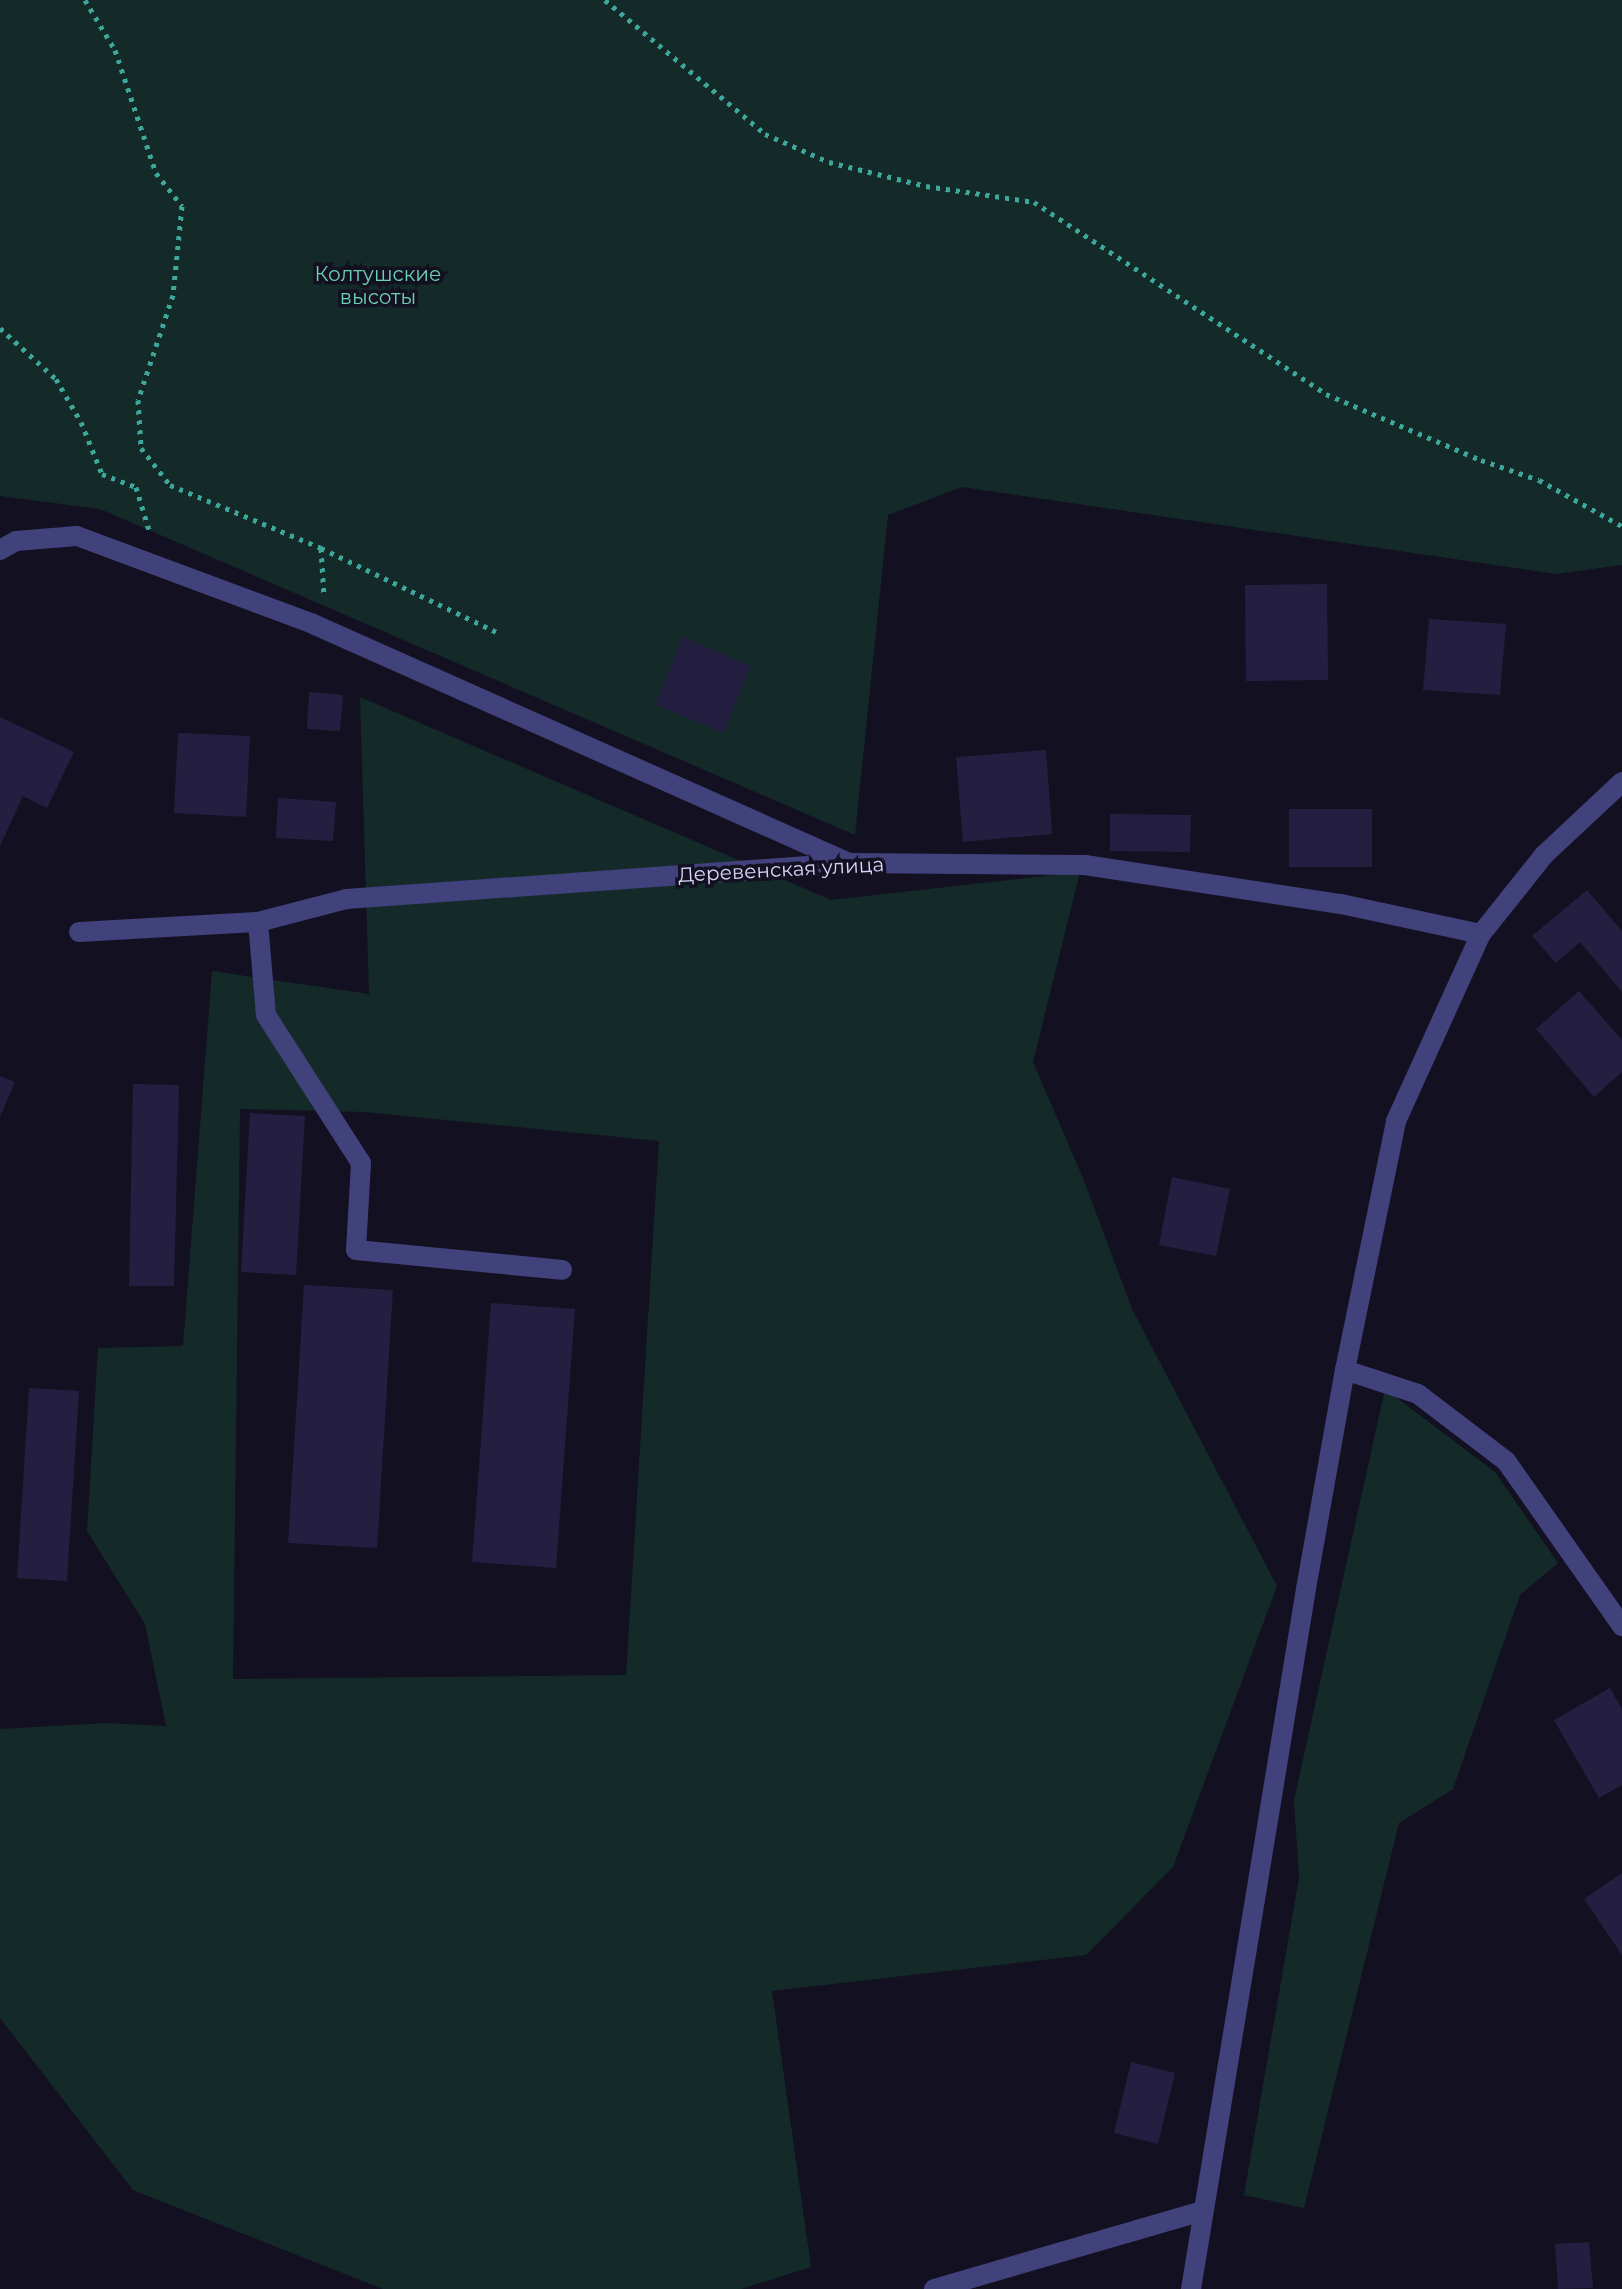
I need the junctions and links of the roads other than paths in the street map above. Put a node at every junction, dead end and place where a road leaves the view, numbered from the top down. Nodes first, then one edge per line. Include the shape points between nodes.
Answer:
1 (0, 550) edge
2 (1622, 782) edge
3 (850, 863) junction
4 (258, 922) junction
5 (79, 932) dead end
6 (1481, 934) junction
7 (562, 1270) dead end
8 (1345, 1370) junction
9 (1622, 1626) edge
10 (1203, 2211) junction
11 (934, 2289) edge
12 (1191, 2289) edge

1 - 3 street via 16,541 77,536 313,624
2 - 6 street via 1544,855
3 - 4 street, Деревенская улица via 346,899
3 - 6 street, Деревенская улица via 1085,865 1325,901
4 - 5 street, Деревенская улица
4 - 7 street via 266,1015 361,1163 356,1250
6 - 8 street via 1396,1121
8 - 9 street via 1418,1394 1506,1461
8 - 10 street
10 - 11 street
10 - 12 street

